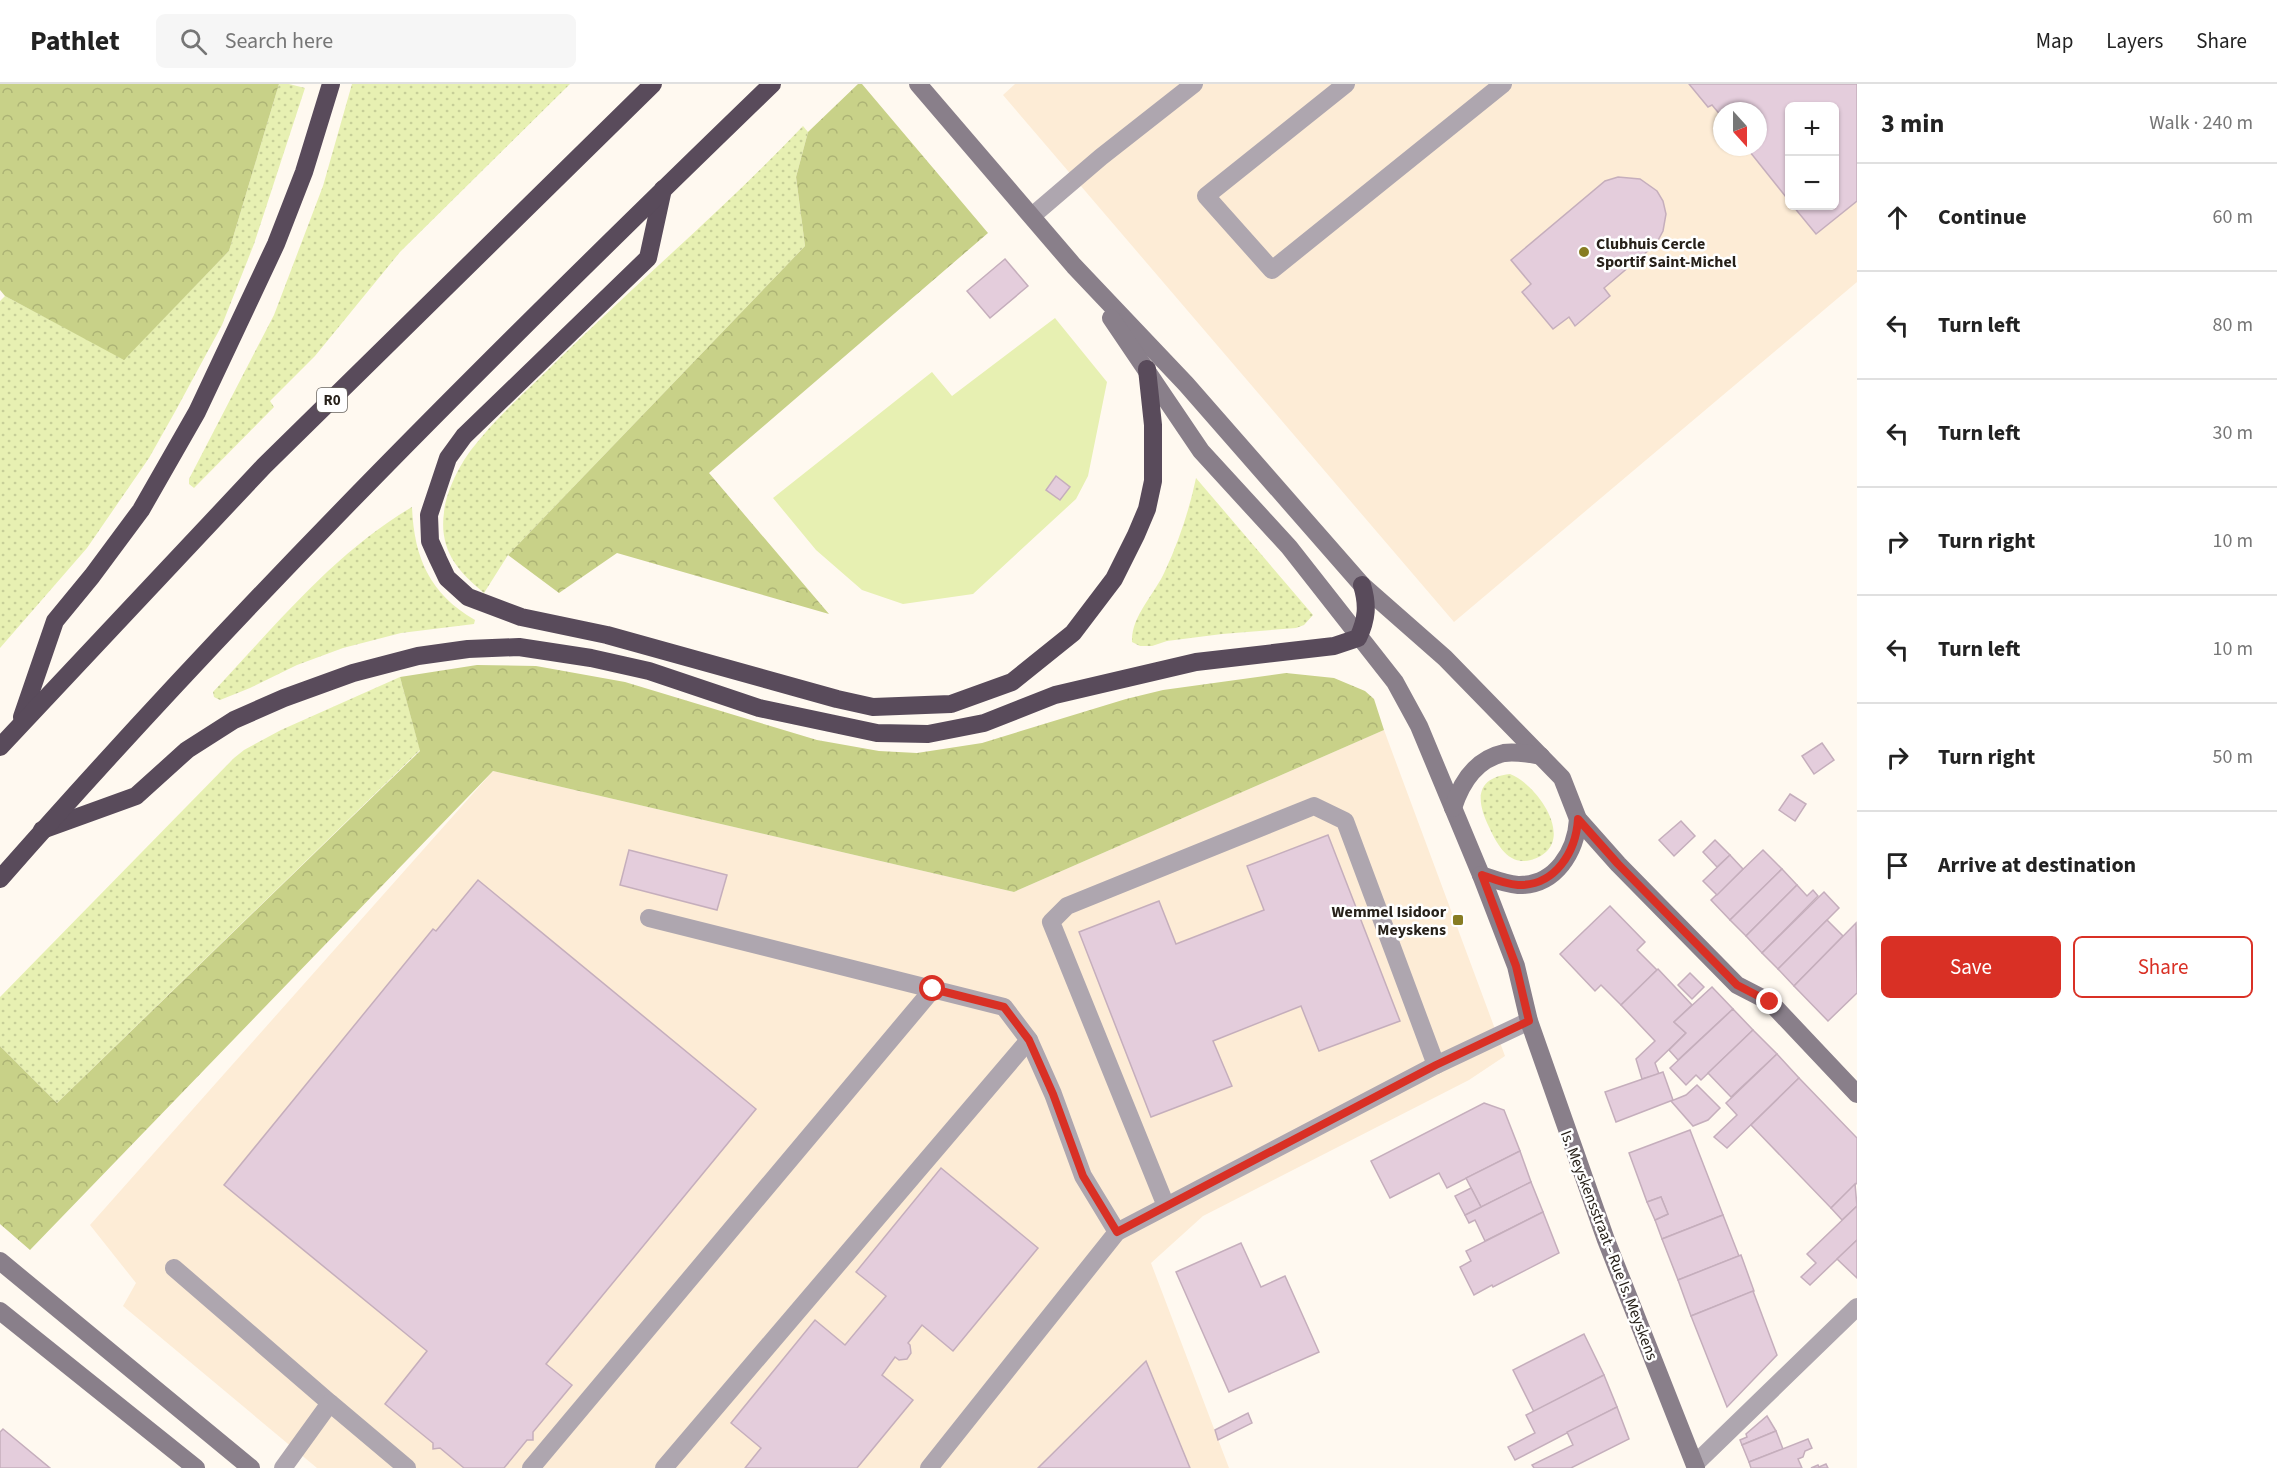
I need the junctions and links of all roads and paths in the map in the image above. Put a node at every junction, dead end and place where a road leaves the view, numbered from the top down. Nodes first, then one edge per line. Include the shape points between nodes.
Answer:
1 (331, 84) edge
2 (653, 84) edge
3 (771, 84) edge
4 (918, 84) edge
5 (1194, 84) edge
6 (1346, 84) edge
7 (1503, 84) edge
8 (663, 189) junction
9 (1032, 216) junction
10 (1074, 266) junction
11 (1147, 369) junction
12 (1362, 585) junction
13 (1358, 638) junction
14 (20, 724) junction
15 (0, 747) edge
16 (1541, 756) junction
17 (1453, 808) junction
18 (1578, 819) junction
19 (42, 830) junction
20 (1482, 875) junction
21 (0, 879) edge
22 (649, 918) dead end
23 (933, 989) junction
24 (1529, 1021) junction
25 (1029, 1040) junction
26 (1436, 1065) junction
27 (1857, 1095) edge
28 (1166, 1206) junction
29 (1117, 1232) junction
30 (0, 1261) edge
31 (174, 1268) dead end
32 (1857, 1307) edge
33 (0, 1311) edge
34 (330, 1403) junction
35 (1696, 1466) edge
36 (196, 1468) edge
37 (251, 1468) edge
38 (282, 1468) edge
39 (407, 1468) edge
40 (531, 1468) edge
41 (664, 1468) edge
42 (929, 1468) edge

1 - 14 highway via 304,172 276,244 197,412 141,510 54,621
2 - 14 highway, R0 via 264,466
3 - 8 highway
4 - 9 main road
5 - 9 street
6 - 7 street via 1206,196 1272,270
8 - 11 highway via 648,258 464,436 448,458 429,515 430,541 447,578 468,597 521,617 607,635 873,707 951,704 1012,682 1033,666 1073,633 1114,579 1147,509 1152,481 1153,425
8 - 19 highway via 298,553
9 - 10 main road
10 - 11 main road, Is. Meyskensstraat - Rue Is. Meyskens
10 - 12 main road via 1186,384
11 - 13 main road, Is. Meyskensstraat - Rue Is. Meyskens via 1201,451 1289,547
12 - 13 highway via 1366,620
12 - 16 main road via 1445,658
13 - 17 main road, Is. Meyskensstraat - Rue Is. Meyskens via 1395,682 1419,726
13 - 19 highway via 1334,646 1196,662 1055,695 984,723 928,734 878,733 759,708 649,671 591,658 519,647 418,656 353,673 234,720 187,750 136,796
14 - 15 highway, R0
16 - 17 main road via 1505,753 1488,759 1472,771
16 - 18 main road via 1562,778
17 - 20 main road, Is. Meyskensstraat - Rue Is. Meyskens
18 - 20 main road via 1577,835 1568,858 1554,873 1520,885
18 - 27 main road via 1737,985 1770,1002
19 - 21 highway
20 - 24 main road, Is. Meyskensstraat - Rue Is. Meyskens via 1516,966
22 - 23 street
23 - 25 street via 1004,1007
23 - 40 street
24 - 26 street
24 - 35 main road, Is. Meyskensstraat - Rue Is. Meyskens via 1606,1240
25 - 29 street via 1083,1176
25 - 41 street
26 - 28 street
26 - 28 street via 1345,821 1314,806 1067,906 1052,922
28 - 29 street
29 - 42 street
30 - 37 main road
31 - 34 street
32 - 35 street
33 - 36 main road
34 - 38 street
34 - 39 street

